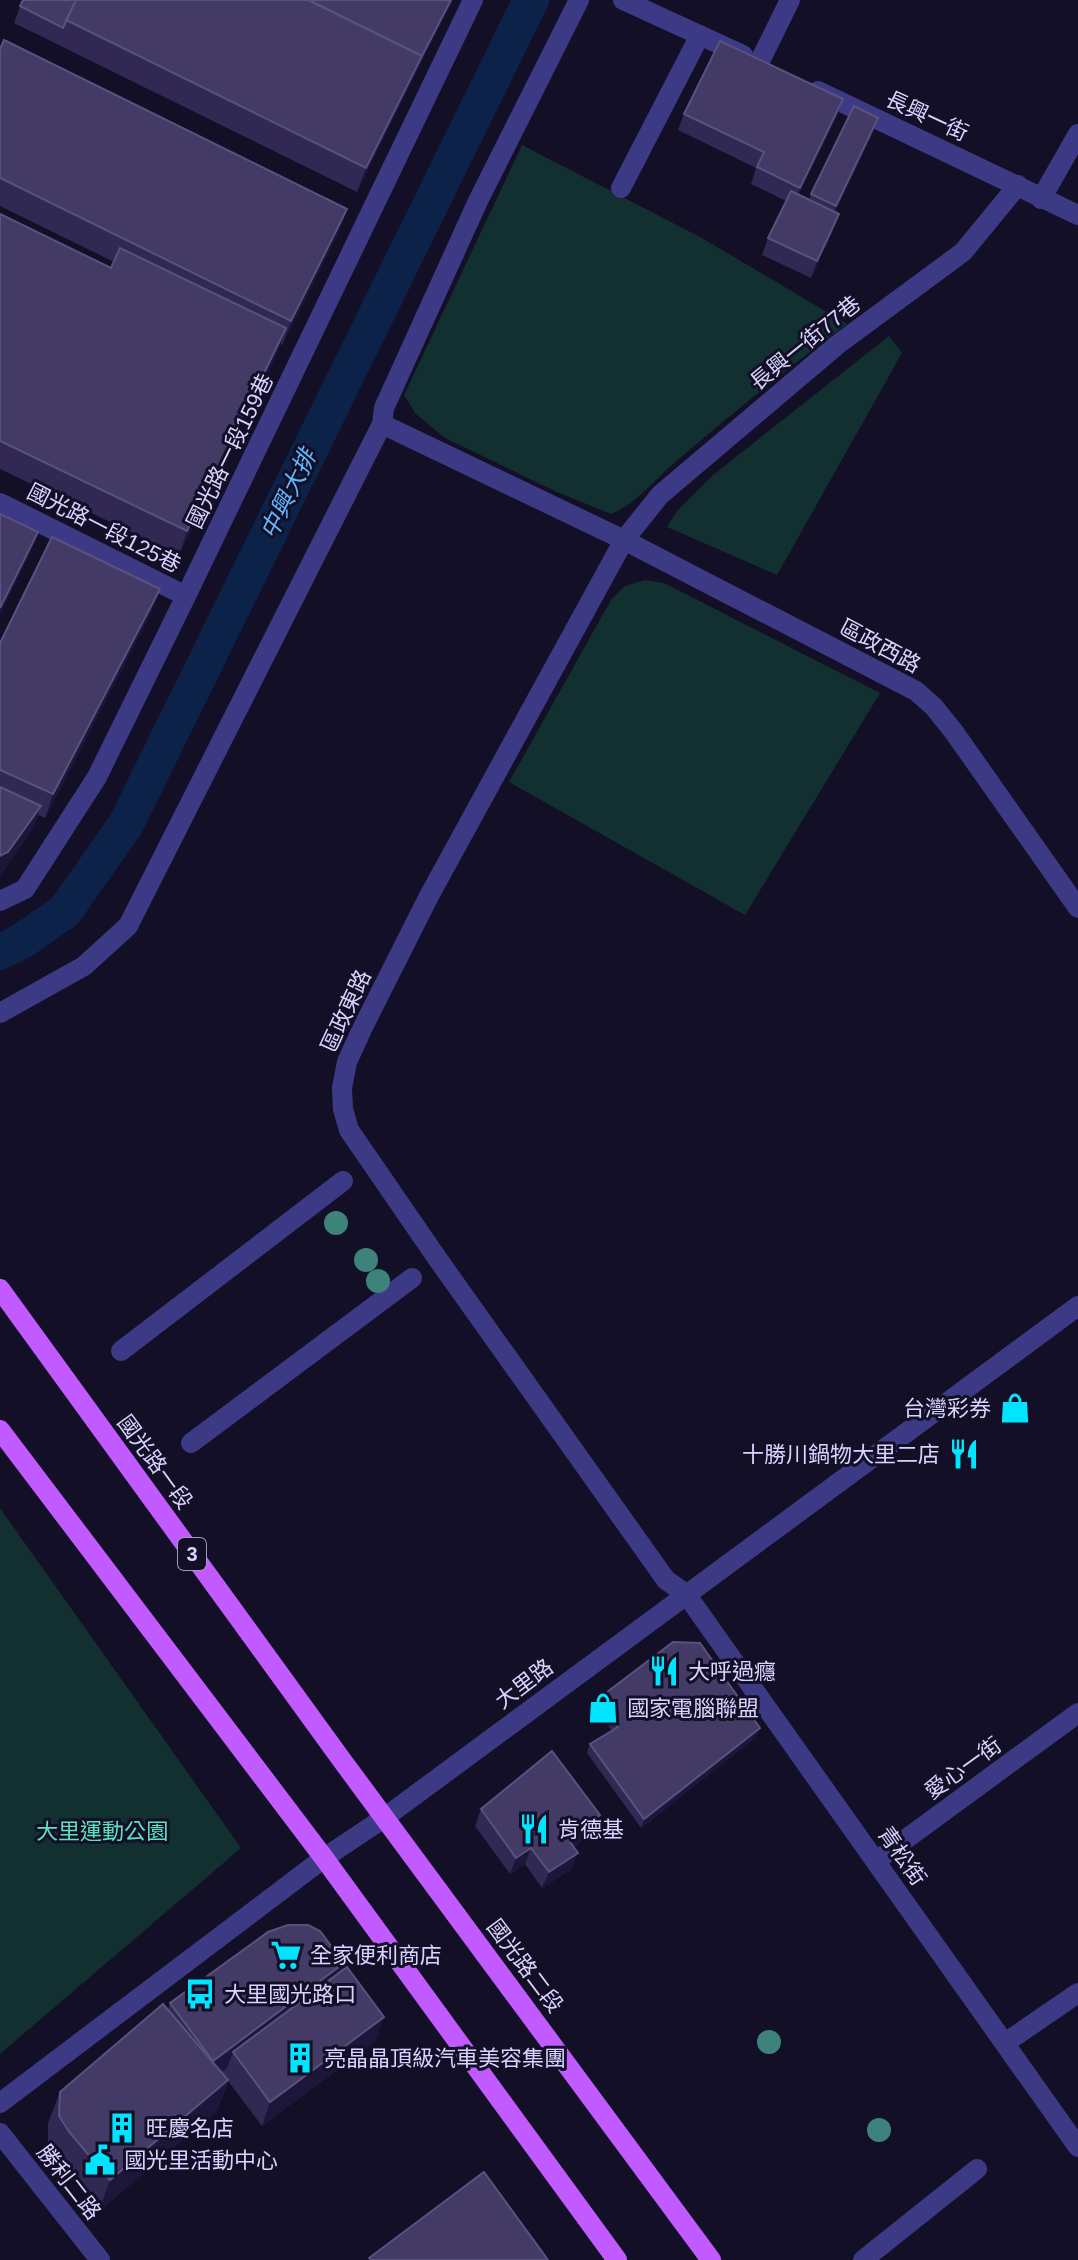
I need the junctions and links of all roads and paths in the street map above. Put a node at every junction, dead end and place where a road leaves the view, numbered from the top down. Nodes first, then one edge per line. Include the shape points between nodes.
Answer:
1 (473, 0) edge
2 (579, 0) edge
3 (623, 0) edge
4 (790, 0) edge
5 (700, 35) junction
6 (802, 83) edge
7 (1078, 134) edge
8 (1078, 158) edge
9 (1057, 174) junction
10 (1018, 185) junction
11 (621, 188) dead end
12 (1041, 199) junction
13 (1078, 215) edge
14 (382, 424) junction
15 (0, 503) edge
16 (624, 540) junction
17 (186, 596) junction
18 (0, 901) edge
19 (1078, 908) edge
20 (0, 1013) edge
21 (343, 1181) dead end
22 (412, 1278) dead end
23 (0, 1289) edge
24 (1078, 1306) edge
25 (121, 1351) dead end
26 (0, 1430) edge
27 (191, 1443) dead end
28 (686, 1594) junction
29 (1078, 1713) edge
30 (384, 1818) junction
31 (324, 1858) junction
32 (876, 1861) junction
33 (1078, 1993) edge
34 (1005, 2043) junction
35 (0, 2103) edge
36 (0, 2133) edge
37 (1078, 2147) edge
38 (977, 2169) dead end
39 (100, 2260) edge
40 (617, 2260) edge
41 (711, 2260) edge
42 (863, 2260) edge

1 - 17 street, 國光路一段159巷 via 360,219
2 - 14 street via 478,201 384,408
3 - 5 street
4 - 5 street via 766,66
5 - 11 street
6 - 10 street, 長興一街
7 - 9 street
8 - 9 street
9 - 12 street
10 - 12 street, 長興一街
10 - 16 street, 長興一街77巷 via 963,252 837,345 660,495
12 - 13 street, 長興一街
14 - 16 street, 區政西路
14 - 20 street via 128,926 84,966
15 - 17 street, 國光路一段125巷
16 - 19 street, 區政西路 via 916,691 954,732
16 - 28 street, 區政東路 via 422,909 347,1062 343,1109 349,1130 437,1258 666,1580
17 - 18 street, 國光路一段159巷 via 97,777 25,889
21 - 25 street
22 - 27 street
23 - 30 main road, 國光路一段 / 3
24 - 28 street, 大里路
26 - 31 main road
28 - 30 street, 大里路
28 - 32 street, 青松街
29 - 32 street, 愛心一街
30 - 31 street, 大里路
30 - 41 main road, 國光路二段 / 3
31 - 35 street, 大里路
31 - 40 main road
32 - 34 street, 青松街
33 - 34 street
34 - 37 street, 青松街
36 - 39 street, 勝利二路
38 - 42 street

